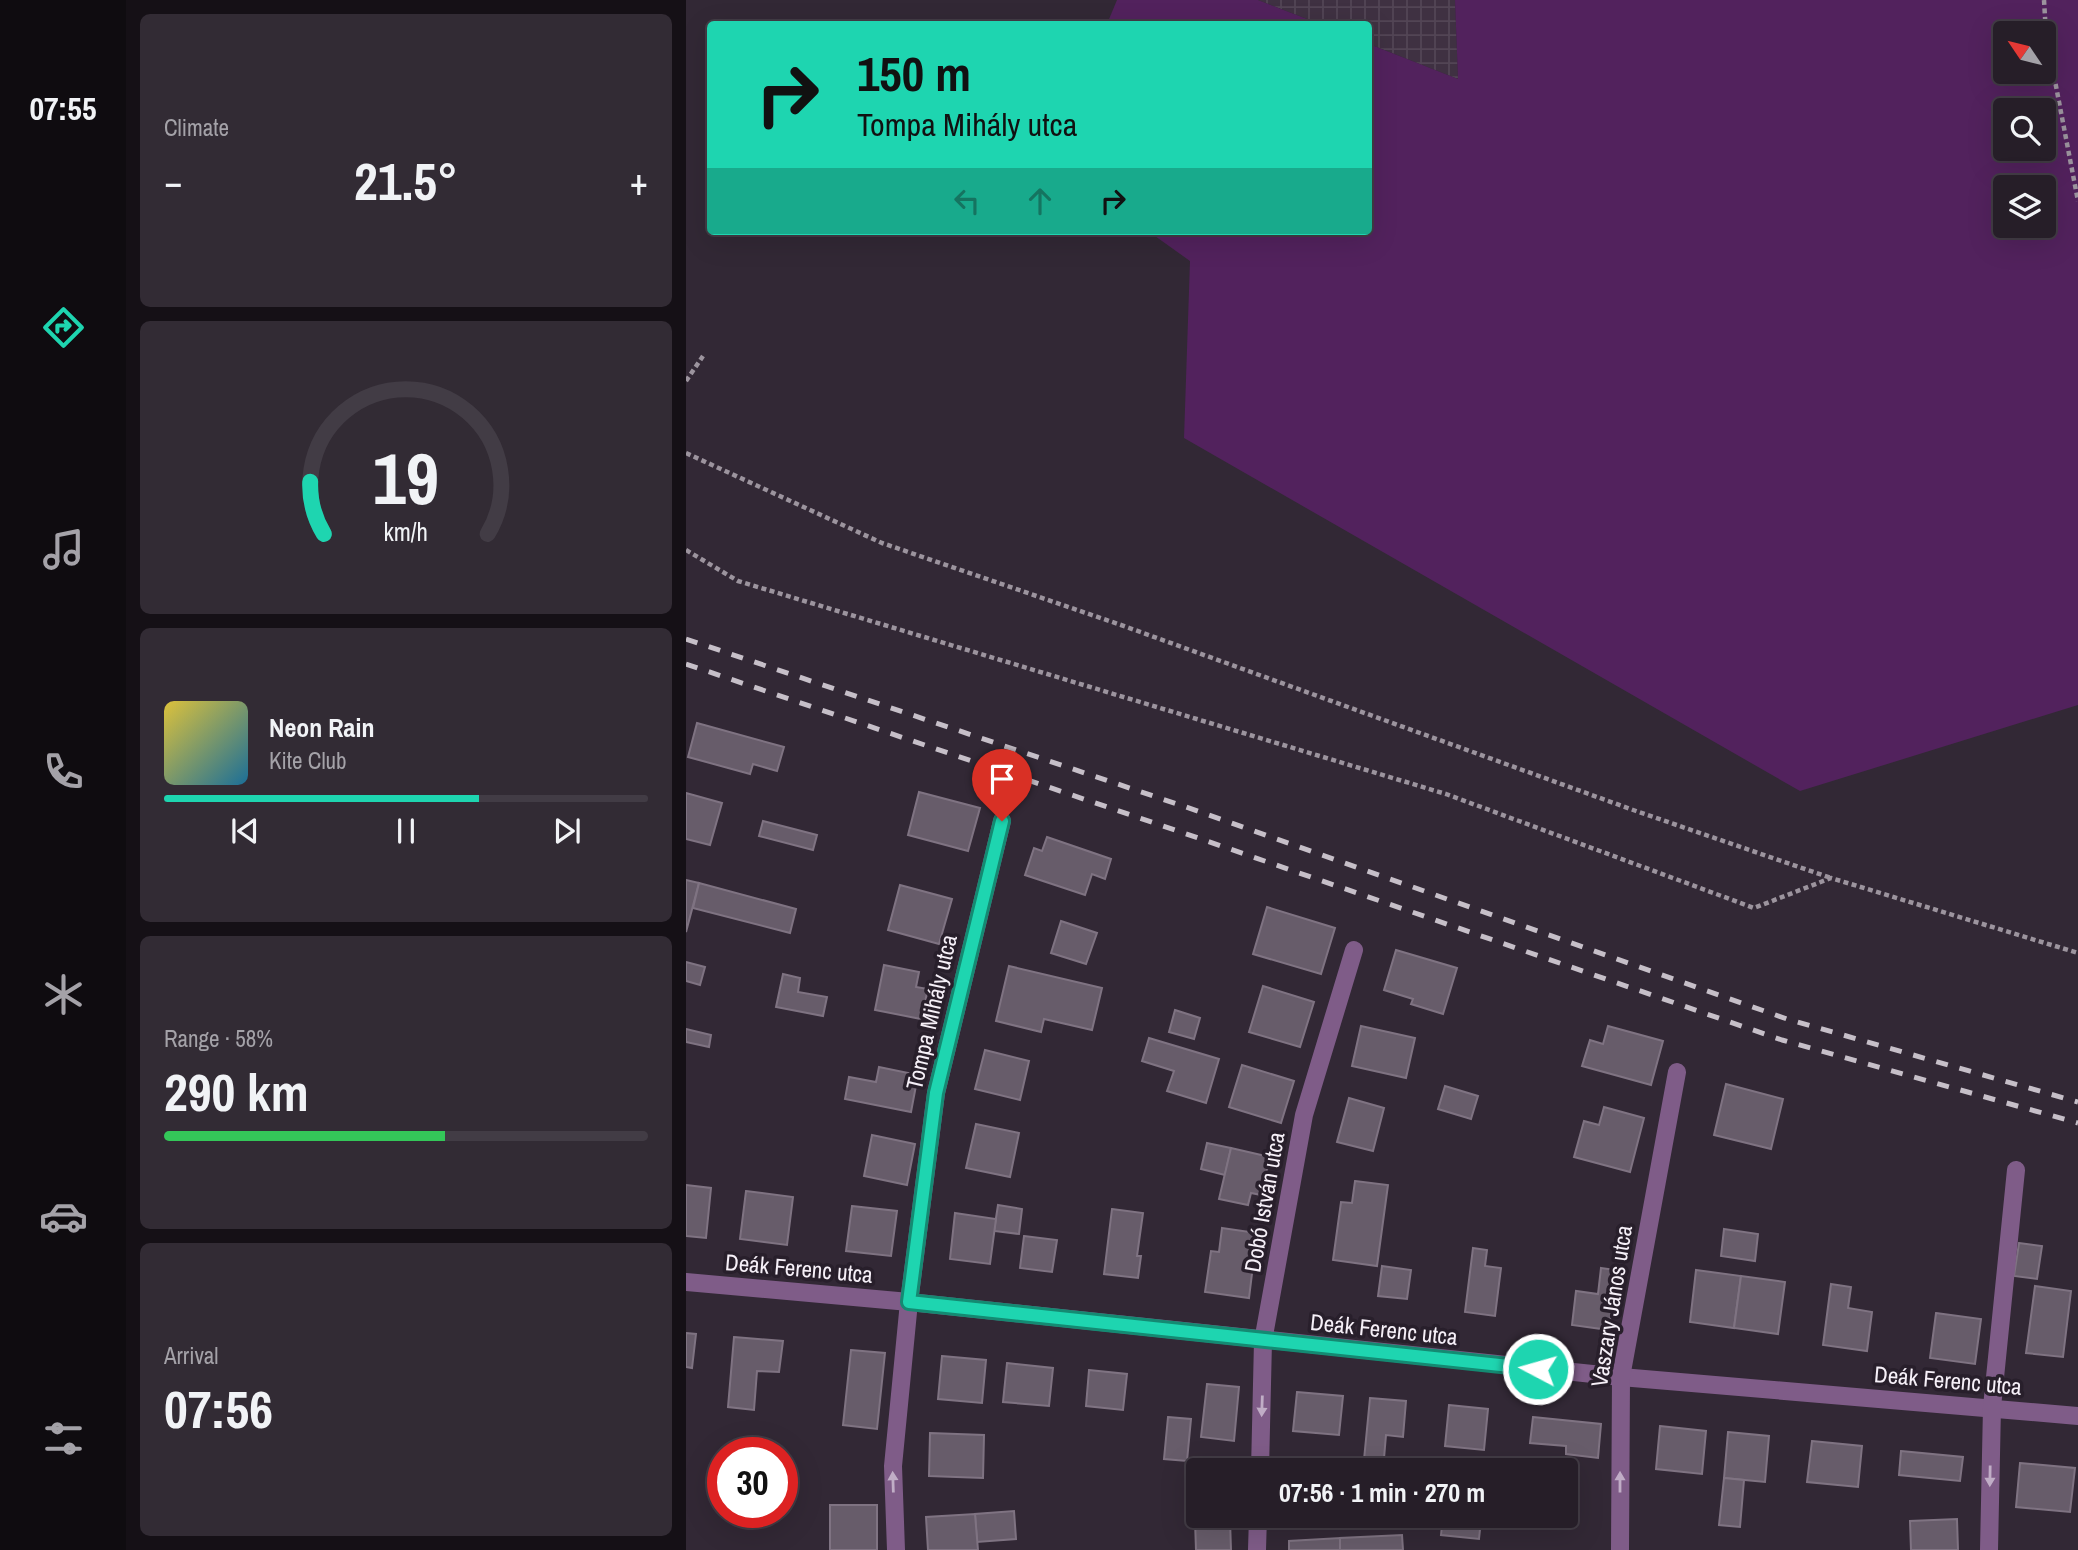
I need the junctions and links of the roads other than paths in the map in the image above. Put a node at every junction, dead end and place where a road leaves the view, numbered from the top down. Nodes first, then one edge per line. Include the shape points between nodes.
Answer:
1 (1002, 821) dead end
2 (1354, 950) dead end
3 (1677, 1072) dead end
4 (2016, 1170) dead end
5 (686, 1282) edge
6 (909, 1302) junction
7 (1264, 1341) junction
8 (1621, 1377) junction
9 (1992, 1407) junction
10 (2078, 1416) edge
11 (1260, 1458) edge
12 (1258, 1528) edge
13 (896, 1550) edge
14 (1257, 1550) edge
15 (1620, 1550) edge
16 (1989, 1550) edge

1 - 6 street, Tompa Mihály utca via 936,1093
2 - 7 street, Dobó István utca via 1304,1115
3 - 8 street, Vaszary János utca
4 - 9 street
5 - 6 street, Deák Ferenc utca
6 - 7 street, Deák Ferenc utca
13 -> 6 street, Tompa Mihály utca via 893,1466
7 - 8 street, Deák Ferenc utca
7 -> 11 street, Dobó István utca
8 - 9 street, Deák Ferenc utca
15 -> 8 street, Vaszary János utca
9 - 10 street, Deák Ferenc utca
9 -> 16 street
12 - 14 street

